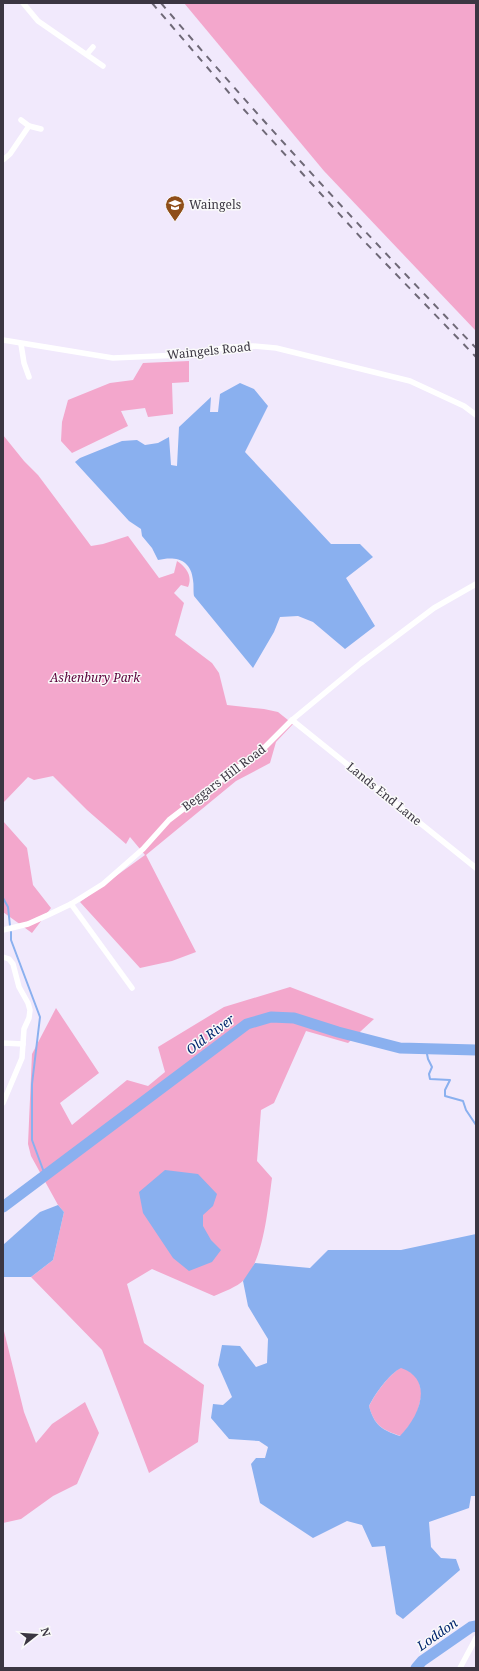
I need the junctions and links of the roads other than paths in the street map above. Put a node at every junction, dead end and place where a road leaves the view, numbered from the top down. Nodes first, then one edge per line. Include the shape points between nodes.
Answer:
1 (24, 3) edge
2 (93, 47) dead end
3 (87, 54) junction
4 (103, 66) dead end
5 (21, 120) dead end
6 (29, 126) junction
7 (40, 129) dead end
8 (3, 160) edge
9 (3, 340) edge
10 (21, 344) junction
11 (29, 377) dead end
12 (476, 415) edge
13 (476, 584) edge
14 (292, 720) junction
15 (476, 868) edge
16 (71, 904) junction
17 (3, 930) edge
18 (3, 957) edge
19 (132, 988) dead end
20 (3, 1043) edge
21 (23, 1044) junction
22 (3, 1103) edge
23 (476, 1638) edge
24 (460, 1668) edge

1 - 3 street via 38,21
2 - 3 street
3 - 4 street
5 - 6 street
6 - 7 street
6 - 8 street
9 - 10 street, Waingels Road
10 - 11 street
10 - 12 street, Waingels Road via 113,358 180,355 231,347 276,348 410,381 464,406
13 - 14 street, Beggars Hill Road via 434,608 361,663
14 - 15 street, Lands End Lane
14 - 16 street, Beggars Hill Road via 259,753 169,820 143,849 103,884
16 - 17 street, Beggars Hill Road via 28,924
16 - 19 street
18 - 21 street via 13,964 19,987 29,1007 30,1015 24,1029
20 - 21 street
21 - 22 street via 22,1058
23 - 24 street

